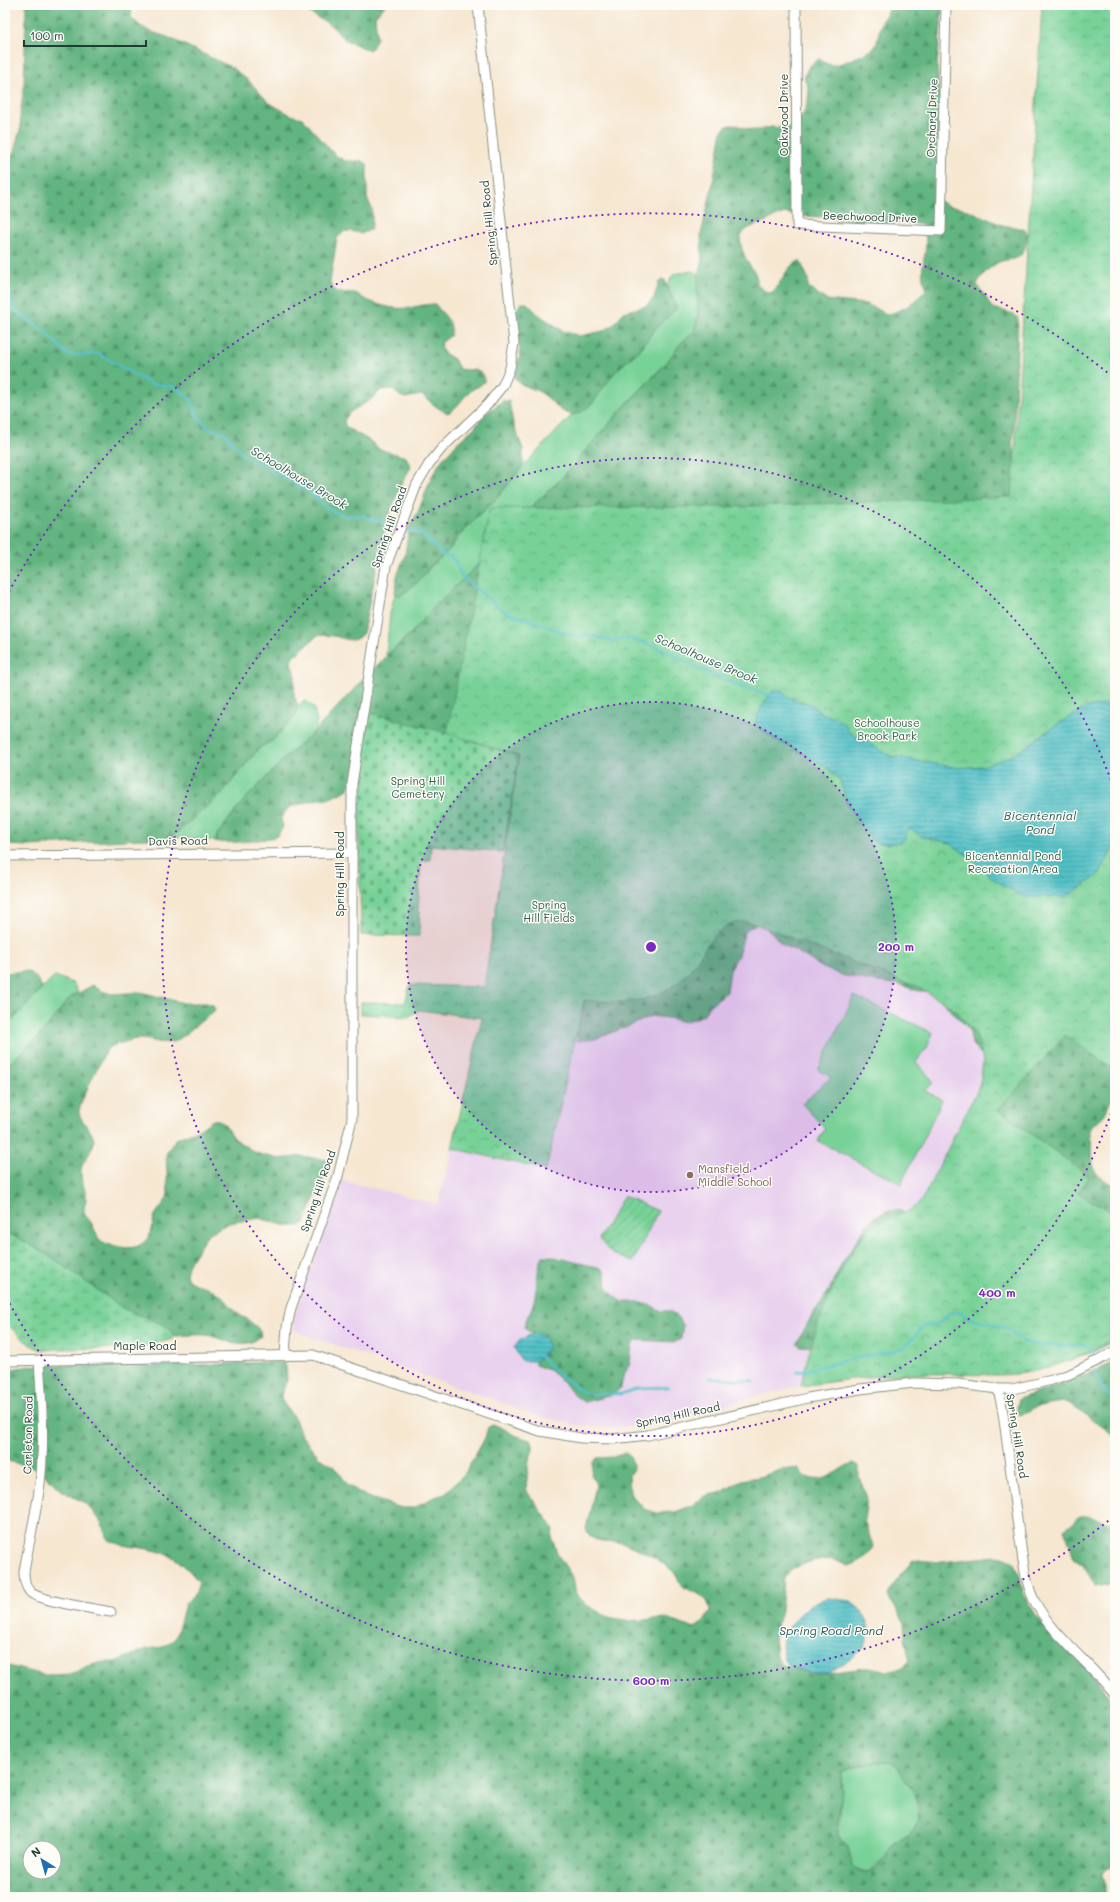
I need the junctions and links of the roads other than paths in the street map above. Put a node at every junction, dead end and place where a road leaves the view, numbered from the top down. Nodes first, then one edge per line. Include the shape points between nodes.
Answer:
1 (478, 5) edge
2 (796, 5) edge
3 (946, 5) edge
4 (797, 225) joint
5 (941, 231) joint
6 (351, 852) junction
7 (5, 856) edge
8 (1115, 1351) edge
9 (285, 1354) junction
10 (39, 1360) junction
11 (5, 1361) edge
12 (998, 1389) junction
13 (111, 1612) dead end
14 (1115, 1695) edge

1 - 6 street, Spring Hill Road via 514,343 510,368 503,385 488,404 442,448 417,484 386,566 352,784
2 - 4 street, Oakwood Drive
3 - 5 street, Orchard Drive
4 - 5 street, Beechwood Drive
6 - 7 street, Davis Road
6 - 9 street, Spring Hill Road via 352,1119 338,1176 291,1308
8 - 12 street via 1052,1380 1012,1389
9 - 10 street, Maple Road via 218,1358
9 - 12 street, Spring Hill Road via 313,1355 540,1431 581,1438 648,1436 808,1398 860,1389 914,1383 958,1384
10 - 11 street, Maple Road
10 - 13 street, Carleton Road via 42,1458 24,1572 25,1584 30,1592 44,1598
12 - 14 street, Spring Hill Road via 1017,1522 1027,1580 1034,1600 1050,1624

